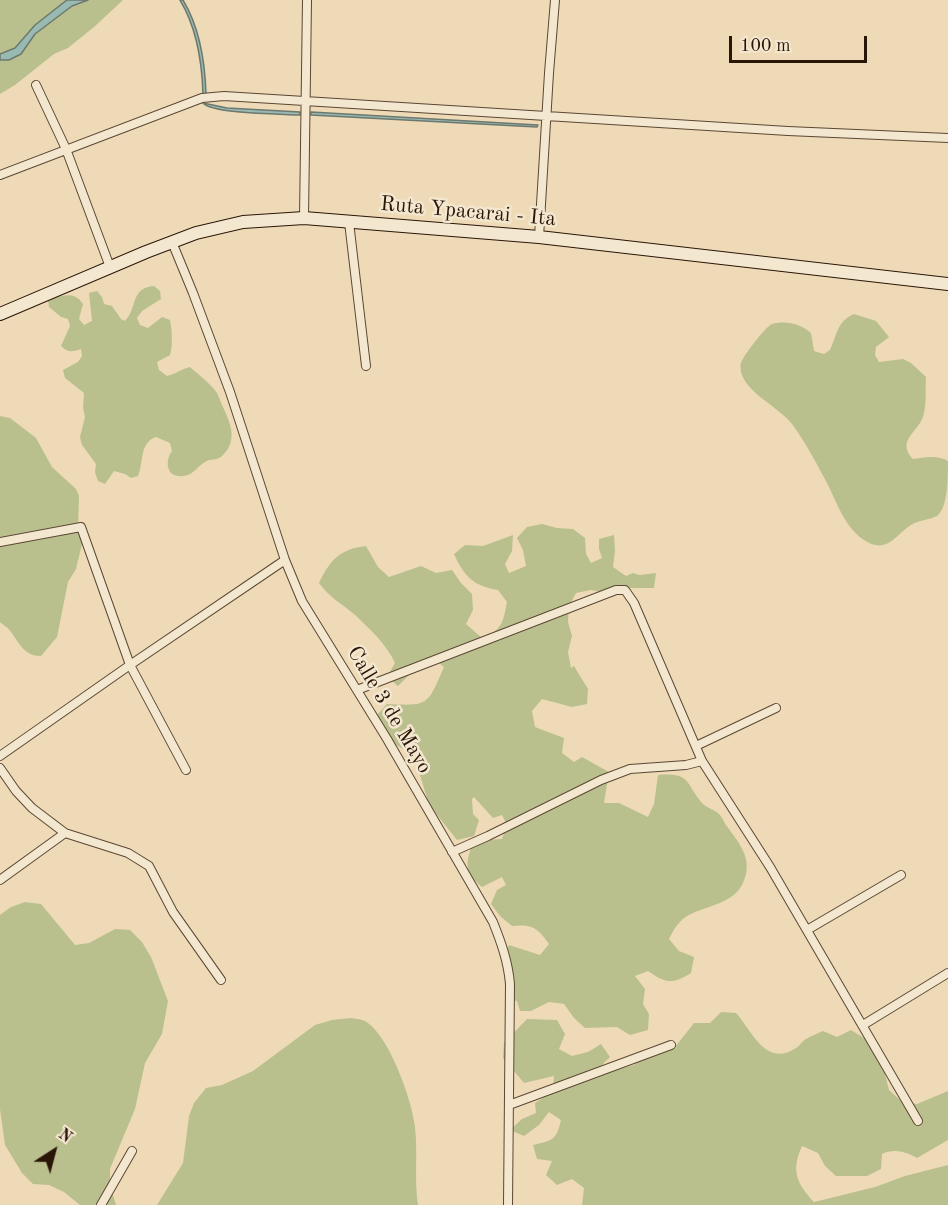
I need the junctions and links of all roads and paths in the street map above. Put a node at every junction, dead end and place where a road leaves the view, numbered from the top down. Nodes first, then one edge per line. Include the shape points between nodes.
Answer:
1 (307, 0) edge
2 (555, 0) edge
3 (36, 85) dead end
4 (305, 101) junction
5 (546, 116) junction
6 (948, 138) edge
7 (66, 150) junction
8 (0, 175) edge
9 (304, 218) junction
10 (349, 222) junction
11 (539, 237) junction
12 (171, 242) junction
13 (110, 267) junction
14 (948, 284) edge
15 (0, 314) edge
16 (366, 366) dead end
17 (0, 542) edge
18 (285, 560) junction
19 (130, 665) junction
20 (357, 690) junction
21 (776, 708) dead end
22 (696, 746) junction
23 (0, 756) edge
24 (702, 760) junction
25 (0, 768) edge
26 (186, 770) dead end
27 (65, 833) junction
28 (452, 852) junction
29 (901, 875) dead end
30 (0, 880) edge
31 (807, 930) junction
32 (948, 973) edge
33 (221, 980) dead end
34 (862, 1025) junction
35 (671, 1045) dead end
36 (509, 1105) junction
37 (918, 1120) dead end
38 (132, 1151) dead end
39 (100, 1205) edge
40 (508, 1205) edge

1 - 4 street
2 - 5 street
3 - 7 street
4 - 5 street
4 - 7 street via 205,98
4 - 9 street
5 - 6 street
5 - 11 street
7 - 8 street
7 - 13 street
9 - 10 street, Ruta Ypacarai - Ita
9 - 12 street, Ruta Ypacarai - Ita via 243,222
10 - 11 street, Ruta Ypacarai - Ita
10 - 16 street
11 - 14 street, Ruta Ypacarai - Ita
12 - 13 street, Ruta Ypacarai - Ita
12 - 18 street, Calle 3 de Mayo via 230,392
13 - 15 street, Ruta Ypacarai - Ita
17 - 19 street via 81,527
18 - 19 street
18 - 20 street, Calle 3 de Mayo via 302,601
19 - 23 street
19 - 26 street
20 - 22 street via 616,590 625,590
20 - 28 street, Calle 3 de Mayo
21 - 22 street
22 - 24 street
24 - 28 street via 630,769 610,776
24 - 31 street
25 - 27 street via 32,808
27 - 30 street
27 - 33 street via 128,853 149,866 173,912
28 - 36 street, Calle 3 de Mayo via 493,922 508,963
29 - 31 street
31 - 34 street
32 - 34 street
34 - 37 street
35 - 36 street
36 - 40 street, Calle 3 de Mayo
38 - 39 street

